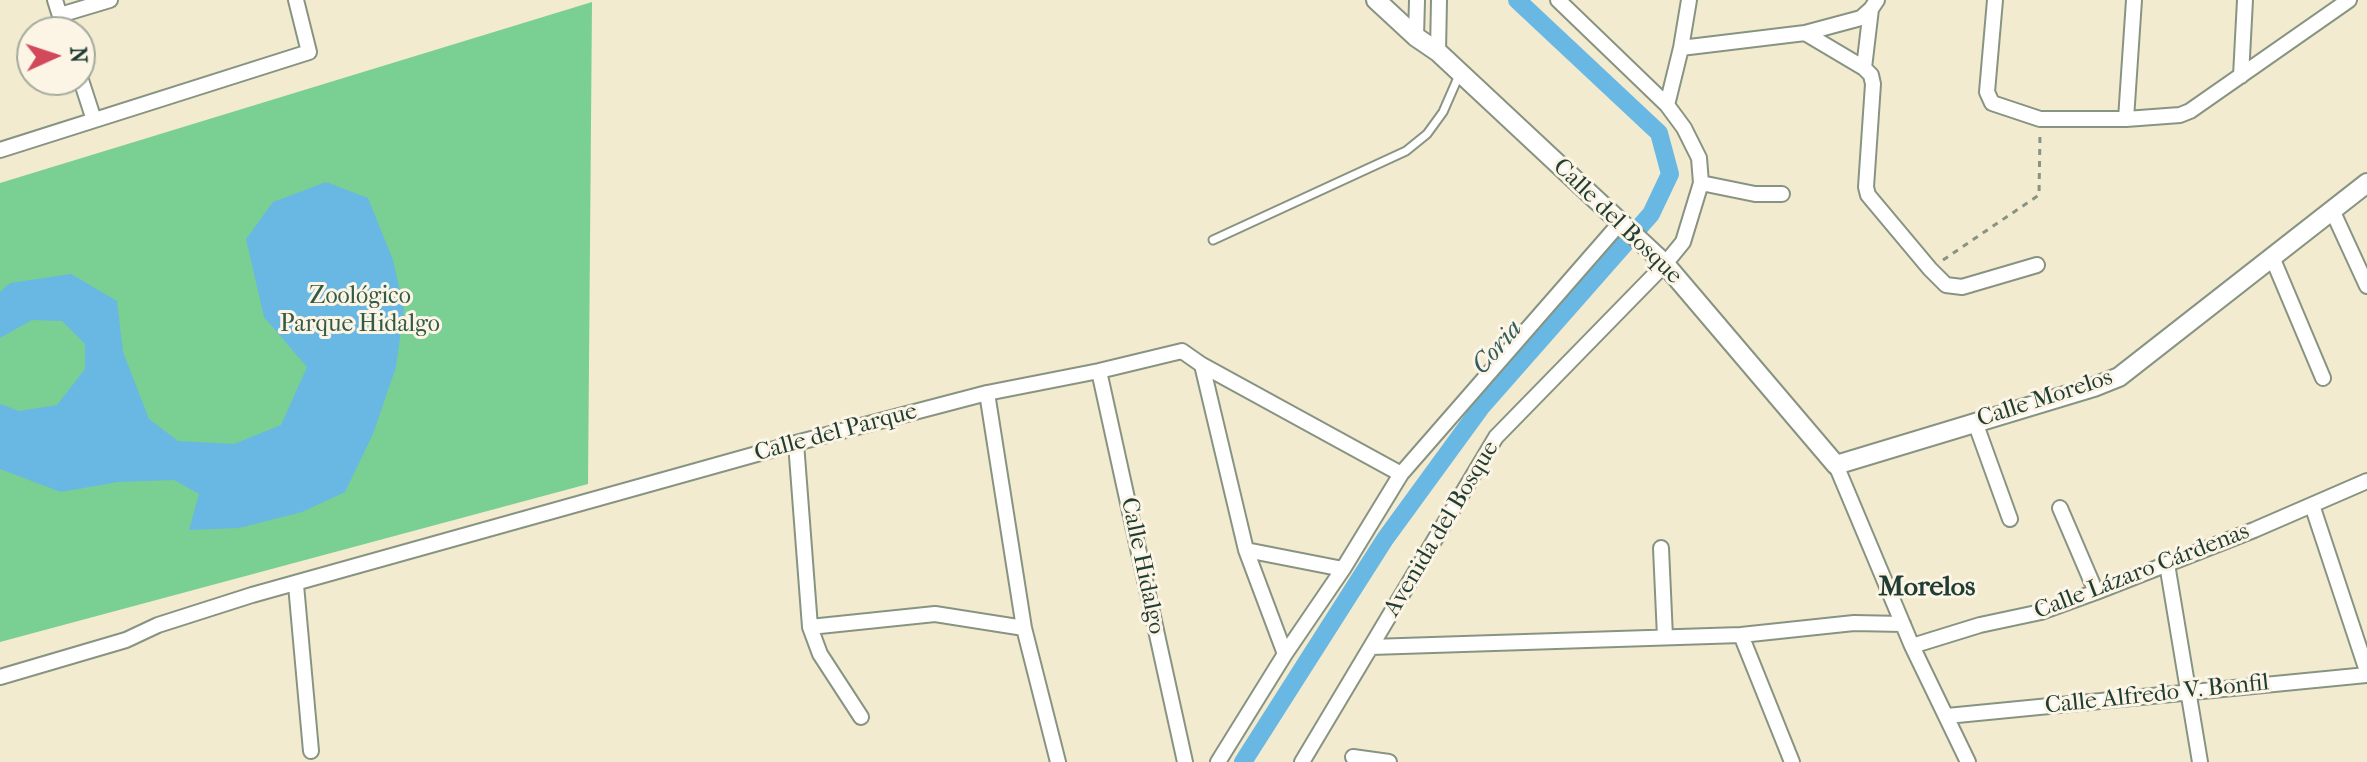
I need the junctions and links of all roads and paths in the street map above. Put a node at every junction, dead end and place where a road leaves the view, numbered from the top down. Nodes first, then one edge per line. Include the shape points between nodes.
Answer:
1 (55, 0) edge
2 (110, 0) edge
3 (296, 0) edge
4 (1376, 0) edge
5 (1417, 0) edge
6 (1439, 0) edge
7 (1558, 0) edge
8 (1689, 0) edge
9 (1995, 0) edge
10 (2134, 0) edge
11 (2245, 0) edge
12 (2349, 0) edge
13 (1874, 4) edge
14 (60, 15) joint
15 (1805, 33) junction
16 (1416, 37) junction
17 (1681, 48) junction
18 (1438, 52) junction
19 (1864, 68) junction
20 (1460, 73) junction
21 (2241, 76) junction
22 (86, 96) edge
23 (1667, 105) junction
24 (2040, 119) junction
25 (2126, 119) junction
26 (94, 120) junction
27 (0, 150) edge
28 (1701, 183) junction
29 (2367, 183) edge
30 (1782, 194) dead end
31 (2332, 210) junction
32 (1625, 227) junction
33 (1213, 240) dead end
34 (2272, 257) junction
35 (1665, 264) junction
36 (2037, 265) dead end
37 (1930, 269) junction
38 (2367, 286) edge
39 (1202, 365) junction
40 (1099, 371) junction
41 (2323, 378) dead end
42 (987, 393) junction
43 (1975, 422) junction
44 (796, 443) junction
45 (1836, 465) junction
46 (1401, 474) junction
47 (2367, 481) edge
48 (2312, 505) junction
49 (2060, 508) dead end
50 (2010, 519) dead end
51 (1661, 548) dead end
52 (1246, 550) junction
53 (2167, 564) junction
54 (1343, 569) junction
55 (296, 585) junction
56 (2096, 592) junction
57 (1903, 624) junction
58 (810, 627) junction
59 (1024, 628) junction
60 (1741, 635) junction
61 (1665, 637) junction
62 (1912, 646) junction
63 (1371, 647) junction
64 (1285, 654) junction
65 (2367, 673) edge
66 (0, 677) edge
67 (2189, 692) junction
68 (1947, 716) junction
69 (861, 717) dead end
70 (311, 751) dead end
71 (1353, 757) dead end
72 (1058, 762) edge
73 (1185, 762) edge
74 (1218, 762) edge
75 (1302, 762) edge
76 (1389, 762) edge
77 (1792, 762) edge
78 (1968, 762) edge
79 (2200, 762) edge

1 - 14 street
2 - 14 street
3 - 26 street via 309,52
4 - 16 street, Calle del Bosque
5 - 16 street
6 - 18 street
7 - 23 street
8 - 17 street
9 - 24 street via 1987,92 1992,103
10 - 25 street
11 - 21 street
12 - 21 street
13 - 15 street via 1861,18
13 - 19 street
15 - 17 street
15 - 19 street
16 - 18 street, Calle del Bosque
17 - 23 street
18 - 20 street, Calle del Bosque
19 - 37 street via 1873,84 1868,195
20 - 32 street, Calle del Bosque
20 - 33 lane via 1443,112 1406,151
21 - 25 street via 2180,115
22 - 26 street
23 - 28 street, Avenida del Bosque via 1699,158
24 - 25 street
24 - 37 path via 2039,195
26 - 27 street
28 - 30 street
28 - 35 street, Avenida del Bosque via 1683,242
29 - 31 street, Calle Morelos
31 - 34 street, Calle Morelos
31 - 38 street
32 - 35 street, Calle del Bosque
32 - 46 street
34 - 41 street
34 - 43 street, Calle Morelos via 2119,377
35 - 45 street, Calle del Bosque
35 - 63 street, Avenida del Bosque via 1496,437
36 - 37 street via 1962,287 1946,285
39 - 40 street, Calle del Parque via 1182,351
39 - 46 street, Calle del Parque
39 - 52 street
40 - 42 street, Calle del Parque
40 - 73 street, Calle Hidalgo
42 - 44 street, Calle del Parque
42 - 59 street
43 - 45 street, Calle Morelos
43 - 50 street
44 - 55 street, Calle del Parque
44 - 58 street
45 - 57 street
46 - 54 street
47 - 48 street, Calle Lázaro Cárdenas
48 - 53 street, Calle Lázaro Cárdenas
48 - 65 street
49 - 56 street
51 - 61 street
52 - 54 street
52 - 64 street
53 - 56 street, Calle Lázaro Cárdenas
53 - 67 street
54 - 64 street
55 - 66 street, Calle del Parque
55 - 70 street
56 - 62 street, Calle Lázaro Cárdenas
57 - 60 street via 1854,623
57 - 62 street
58 - 59 street via 935,614
58 - 69 street via 820,654
59 - 72 street
60 - 61 street
60 - 77 street
61 - 63 street
62 - 68 street
63 - 75 street, Avenida del Bosque
64 - 74 street
65 - 67 street, Calle Alfredo V. Bonfil
67 - 68 street, Calle Alfredo V. Bonfil
67 - 79 street
68 - 78 street
71 - 76 street

